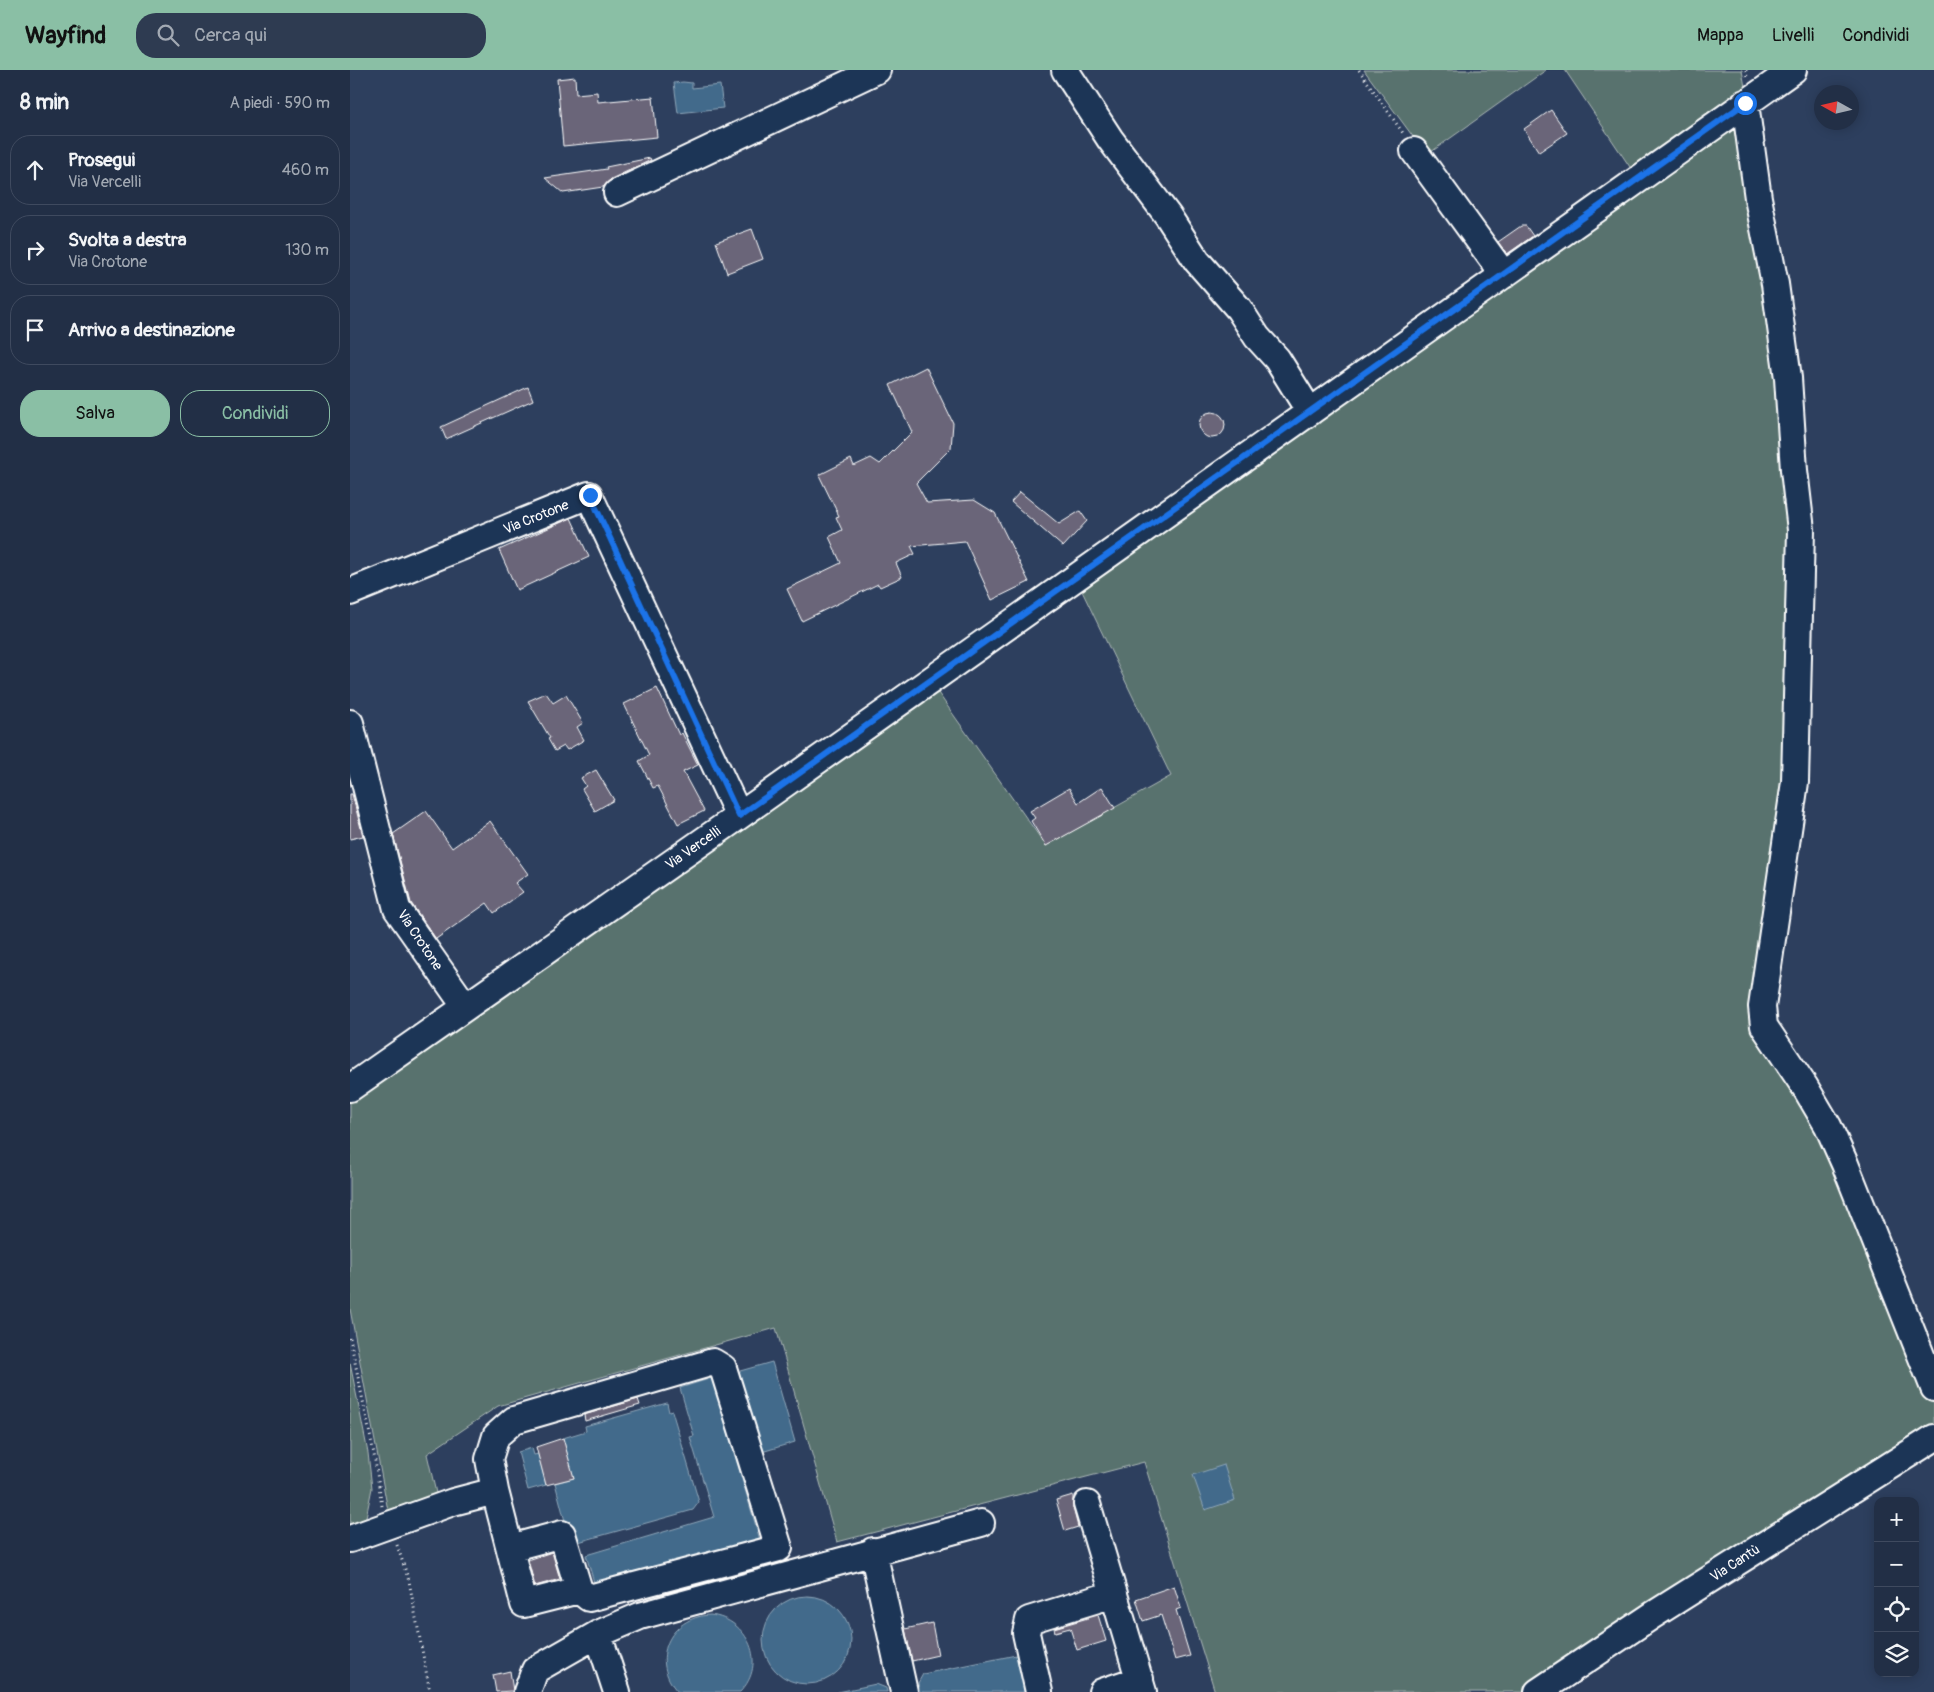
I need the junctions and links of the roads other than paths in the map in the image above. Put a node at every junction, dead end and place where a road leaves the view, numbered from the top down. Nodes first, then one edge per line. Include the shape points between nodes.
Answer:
1 (877, 70) edge
2 (1065, 70) edge
3 (1793, 70) edge
4 (1745, 103) junction
5 (1414, 151) road end
6 (616, 193) dead end
7 (1504, 275) junction
8 (1310, 412) junction
9 (350, 592) edge
10 (350, 723) edge
11 (739, 816) junction
12 (465, 1006) junction
13 (350, 1088) edge
14 (1934, 1388) edge
15 (1934, 1438) edge
16 (495, 1491) junction
17 (1087, 1504) dead end
18 (981, 1523) dead end
19 (350, 1539) edge
20 (510, 1548) junction
21 (873, 1551) junction
22 (578, 1590) junction
23 (1114, 1594) junction
24 (598, 1634) junction
25 (1142, 1686) edge
26 (527, 1692) edge
27 (617, 1692) edge
28 (904, 1692) edge
29 (1039, 1692) edge
30 (1102, 1692) edge
31 (1538, 1692) edge

1 - 6 street
2 - 8 street via 1197,261 1277,358
3 - 4 street, Via Vercelli
4 - 7 street, Via Vercelli
4 - 14 street via 1788,378 1801,530 1795,782 1762,1007 1764,1026 1805,1087 1831,1134
5 - 7 street
7 - 8 street, Via Vercelli
8 - 11 street, Via Vercelli
9 - 11 street, Via Crotone via 590,495
10 - 12 street, Via Crotone via 398,909
11 - 12 street, Via Vercelli
12 - 13 street, Via Vercelli
15 - 31 street, Via Cantù via 1653,1615
16 - 19 street via 453,1502
16 - 20 street
16 - 22 street via 489,1459 496,1436 514,1420 712,1362 723,1368 778,1548 589,1598
17 - 23 street
18 - 21 street
20 - 22 street via 562,1534
20 - 22 street via 524,1604
21 - 24 street via 640,1616
21 - 28 street
23 - 25 street
23 - 29 street via 1028,1620 1026,1633
24 - 26 street via 535,1670
24 - 27 street
25 - 30 street

